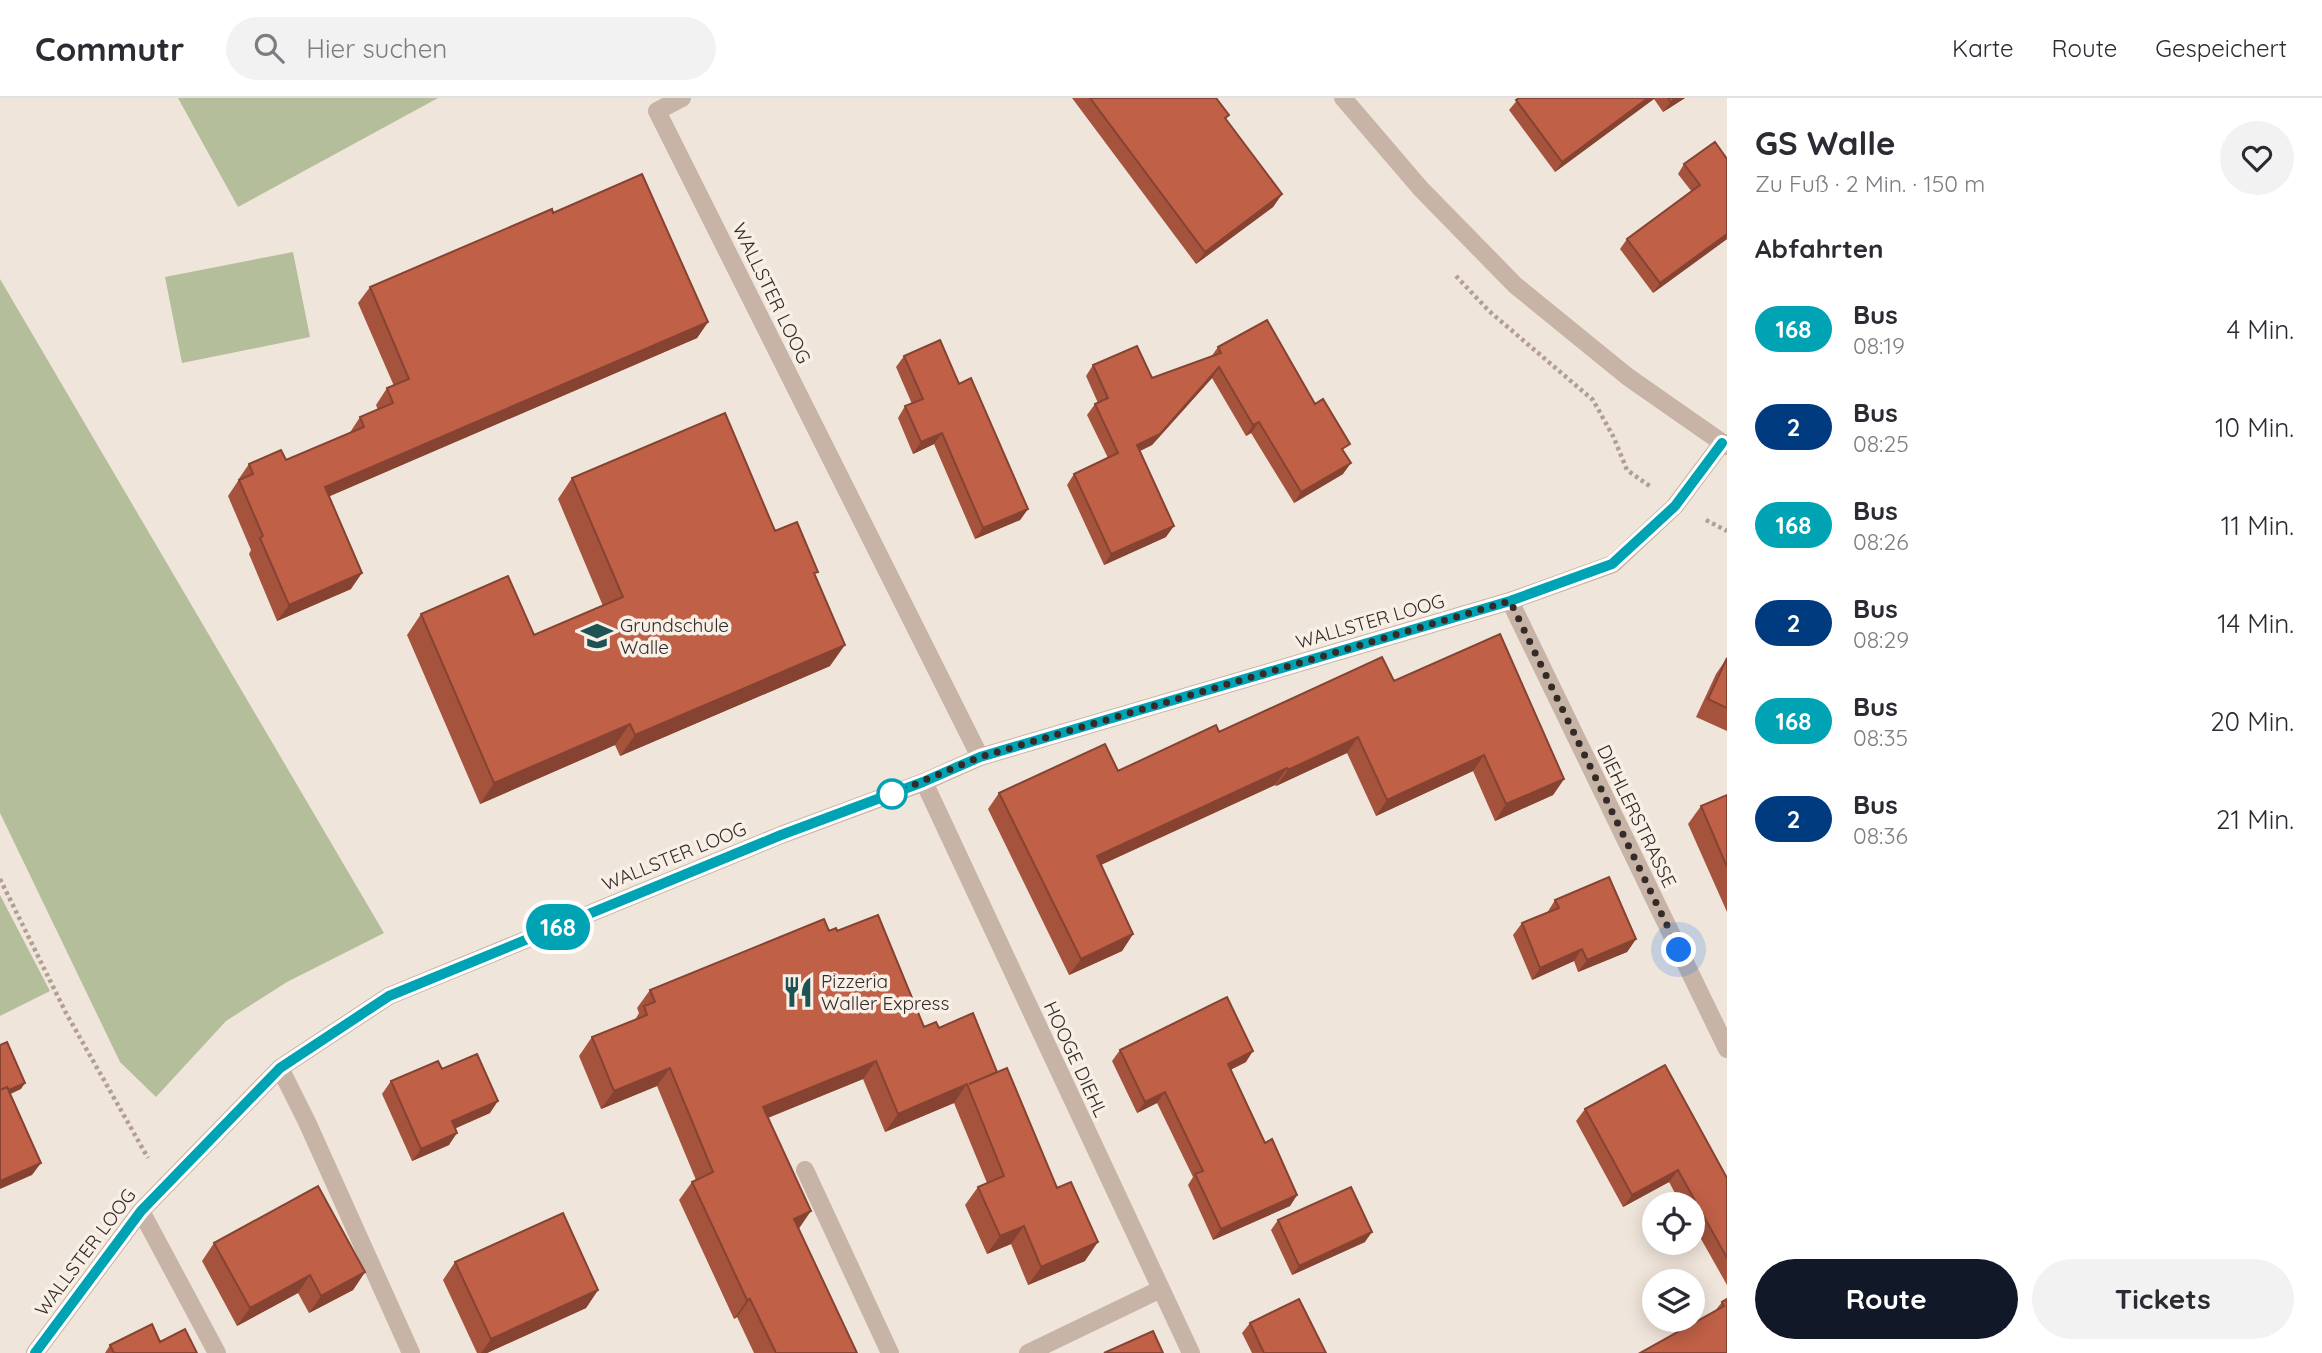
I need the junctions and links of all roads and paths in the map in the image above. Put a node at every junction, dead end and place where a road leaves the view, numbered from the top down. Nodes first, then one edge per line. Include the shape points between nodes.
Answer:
1 (682, 98) edge
2 (1343, 98) edge
3 (1725, 444) edge
4 (1510, 601) junction
5 (980, 757) junction
6 (923, 782) junction
7 (0, 879) edge
8 (1727, 1049) edge
9 (280, 1068) junction
10 (805, 1170) dead end
11 (164, 1186) junction
12 (141, 1211) junction
13 (1161, 1289) junction
14 (35, 1353) edge
15 (217, 1353) edge
16 (411, 1353) edge
17 (891, 1353) edge
18 (1028, 1353) edge
19 (1191, 1353) edge

1 - 5 street, WALLSTER LOOG via 657,111
2 - 3 street via 1421,189 1515,285 1629,377
3 - 4 street, WALLSTER LOOG via 1675,506 1612,564
4 - 5 street, WALLSTER LOOG
4 - 8 street, DIEHLERSTRASSE
5 - 6 street, WALLSTER LOOG
6 - 9 street, WALLSTER LOOG via 781,835 389,996
6 - 13 street, HOOGE DIEHL
7 - 11 path via 66,1013
9 - 11 street, WALLSTER LOOG
9 - 16 street
10 - 17 street
11 - 12 street, WALLSTER LOOG
12 - 14 street, WALLSTER LOOG
12 - 15 street
13 - 18 street
13 - 19 street, HOOGE DIEHL

